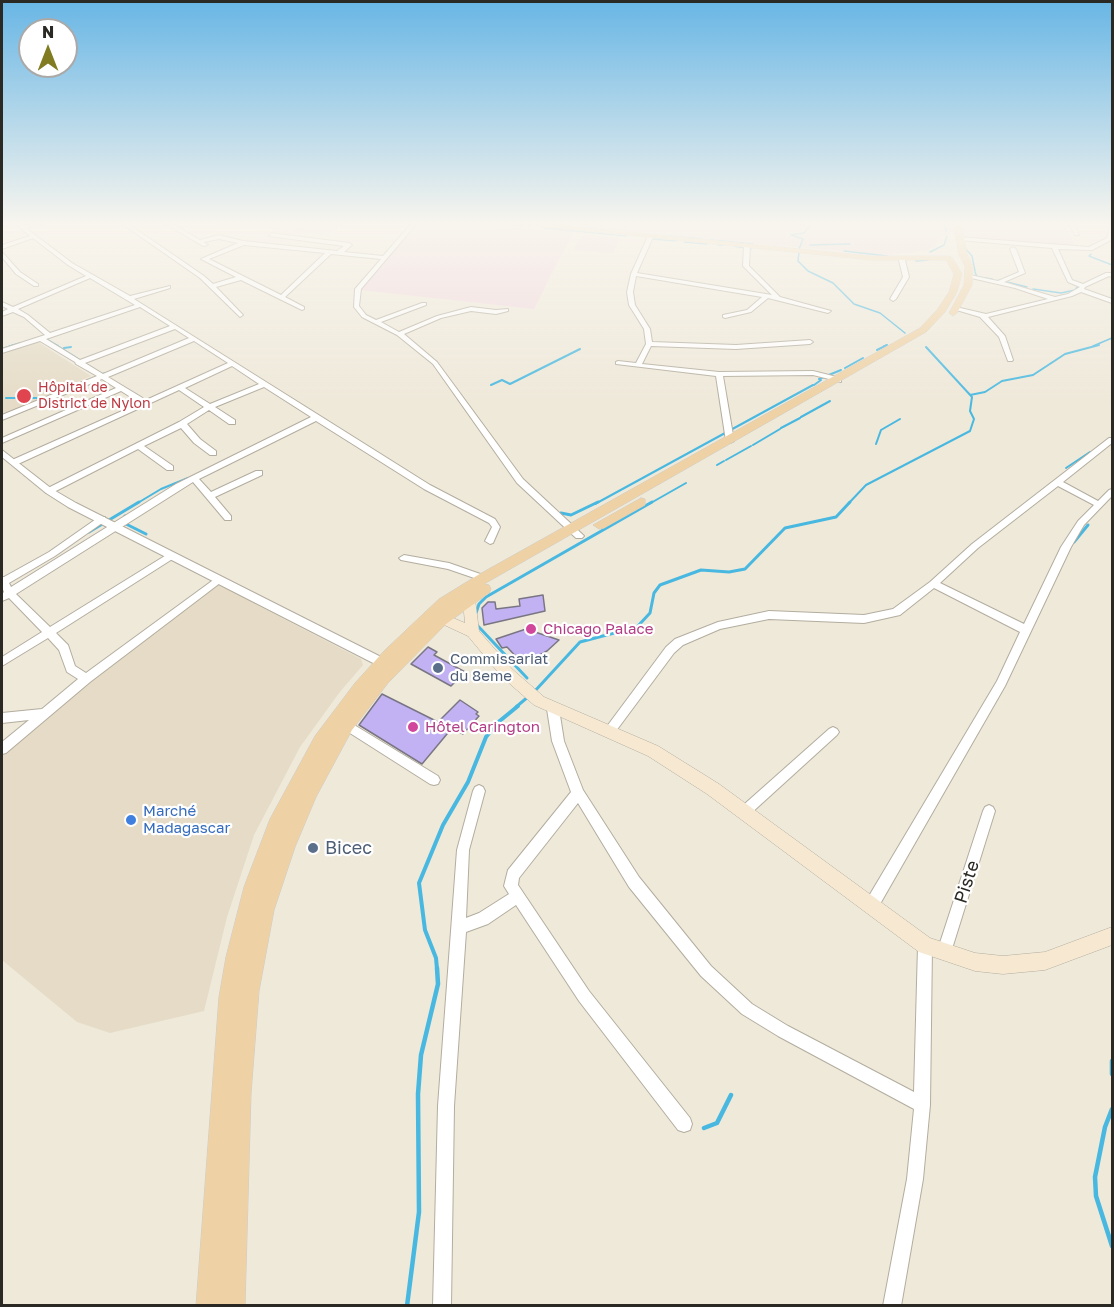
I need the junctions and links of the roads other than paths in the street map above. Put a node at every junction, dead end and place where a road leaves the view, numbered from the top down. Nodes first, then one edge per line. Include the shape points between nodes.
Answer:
1 (72, 284) edge
2 (105, 284) edge
3 (211, 284) edge
4 (221, 284) edge
5 (252, 284) edge
6 (296, 284) edge
7 (362, 284) edge
8 (632, 284) edge
9 (694, 284) edge
10 (764, 284) edge
11 (902, 284) edge
12 (963, 284) edge
13 (964, 284) edge
14 (1006, 284) edge
15 (1075, 284) edge
16 (1089, 284) edge
17 (214, 286) junction
18 (168, 287) dead end
19 (1082, 288) junction
20 (767, 296) junction
21 (130, 298) junction
22 (281, 298) junction
23 (778, 298) junction
24 (1053, 298) junction
25 (893, 299) dead end
26 (1113, 301) edge
27 (2, 304) edge
28 (424, 304) dead end
29 (140, 305) junction
30 (302, 308) dead end
31 (13, 309) junction
32 (956, 309) junction
33 (506, 310) dead end
34 (828, 311) dead end
35 (2, 314) edge
36 (240, 315) dead end
37 (724, 316) dead end
38 (983, 316) junction
39 (375, 322) junction
40 (174, 327) junction
41 (399, 334) junction
42 (49, 335) junction
43 (40, 338) junction
44 (193, 339) junction
45 (810, 342) dead end
46 (649, 344) junction
47 (2, 351) edge
48 (1010, 360) dead end
49 (78, 363) junction
50 (618, 363) dead end
51 (232, 364) junction
52 (638, 365) junction
53 (719, 374) junction
54 (99, 376) junction
55 (838, 380) junction
56 (264, 384) junction
57 (179, 387) junction
58 (120, 389) junction
59 (144, 402) junction
60 (209, 407) junction
61 (317, 417) junction
62 (2, 418) edge
63 (232, 422) dead end
64 (182, 424) junction
65 (1113, 440) edge
66 (2, 441) edge
67 (730, 441) junction
68 (138, 446) junction
69 (2, 453) edge
70 (213, 453) dead end
71 (15, 462) junction
72 (170, 468) dead end
73 (259, 473) dead end
74 (194, 478) junction
75 (1057, 482) junction
76 (49, 490) junction
77 (1113, 492) edge
78 (209, 496) junction
79 (1098, 504) junction
80 (228, 518) dead end
81 (108, 523) junction
82 (575, 533) junction
83 (490, 541) dead end
84 (171, 556) junction
85 (404, 558) dead end
86 (483, 578) junction
87 (219, 580) junction
88 (933, 585) junction
89 (4, 587) edge
90 (465, 596) junction
91 (436, 617) junction
92 (1026, 630) junction
93 (49, 631) junction
94 (473, 632) junction
95 (2, 662) edge
96 (383, 663) junction
97 (86, 679) junction
98 (539, 700) junction
99 (42, 714) junction
100 (2, 718) edge
101 (346, 725) junction
102 (609, 732) junction
103 (833, 732) dead end
104 (2, 749) edge
105 (434, 780) dead end
106 (479, 791) dead end
107 (578, 793) junction
108 (989, 811) dead end
109 (744, 812) junction
110 (518, 897) junction
111 (871, 906) junction
112 (459, 927) junction
113 (1112, 936) edge
114 (925, 946) junction
115 (944, 952) junction
116 (922, 1105) junction
117 (684, 1124) dead end
118 (209, 1305) edge
119 (232, 1305) edge
120 (442, 1305) edge
121 (892, 1305) edge

1 - 31 street
2 - 21 street
3 - 17 street
4 - 17 street
5 - 22 street
6 - 22 street
7 - 39 street via 356,300 360,312
8 - 46 street via 630,299 647,329
9 - 20 street
10 - 23 street
11 - 25 street
12 - 55 main road via 923,330
13 - 32 main road
14 - 24 street
15 - 19 street
16 - 19 street
17 - 36 street
18 - 21 street
19 - 24 street
19 - 26 street
20 - 23 street
20 - 37 street via 749,311
21 - 29 street
22 - 30 street
23 - 34 street
24 - 38 street
27 - 31 street
28 - 39 street
29 - 40 street
29 - 42 street
31 - 35 street
31 - 42 street
32 - 38 street
32 - 82 main road via 932,334 891,361
33 - 41 street via 471,309
38 - 48 street via 1002,336
39 - 41 street
40 - 44 street
40 - 49 street
41 - 82 street via 435,363 520,481
42 - 43 street
43 - 47 street
43 - 49 street
44 - 51 street
44 - 54 street
45 - 46 street via 736,347
46 - 52 street
49 - 54 street
50 - 52 street
51 - 56 street
51 - 57 street
52 - 53 street
53 - 55 street via 813,374
53 - 67 street
54 - 58 street
54 - 62 street
55 - 67 main road
56 - 60 street
56 - 61 street
57 - 59 street
57 - 60 street
58 - 59 street
58 - 66 street
59 - 71 street
60 - 63 street
60 - 64 street
61 - 74 street
61 - 83 street via 427,486 492,521 495,527
64 - 68 street
64 - 70 street
65 - 75 street
67 - 82 main road
68 - 72 street
68 - 76 street
69 - 71 street
71 - 76 street
73 - 78 street
74 - 78 street
74 - 81 street
75 - 79 street
75 - 88 street via 975,546
76 - 81 street
77 - 79 street
78 - 80 street
79 - 92 street via 1065,548
81 - 84 street
81 - 89 street
81 - 89 street
82 - 86 main road
82 - 90 main road
84 - 87 street
84 - 93 street
85 - 86 street via 449,566
86 - 90 main road
87 - 96 street
87 - 97 street
88 - 92 street
88 - 102 street via 896,612 882,617 769,615 694,634 670,650
89 - 93 street
90 - 91 main road
90 - 94 main road
91 - 94 main road
91 - 96 main road
91 - 101 main road
92 - 111 street via 1001,683
93 - 95 street
93 - 97 street via 64,648 72,669
94 - 98 main road
96 - 118 main road via 339,716 303,774 269,845 245,918 230,997
97 - 99 street
98 - 102 main road
98 - 107 street
99 - 100 street
99 - 104 street
101 - 105 street
101 - 119 main road via 295,823 258,935 240,1093
102 - 109 main road via 653,751
103 - 109 street
106 - 112 street via 462,850
107 - 110 street via 513,875 511,886
107 - 116 street via 634,882 706,971 747,1009
108 - 115 street, Piste
109 - 111 main road
110 - 112 street via 483,919
110 - 117 street via 584,996
111 - 114 main road
112 - 120 street via 446,1106
113 - 115 main road via 1045,961 1002,965
114 - 115 main road
114 - 116 street
116 - 121 street via 915,1179

